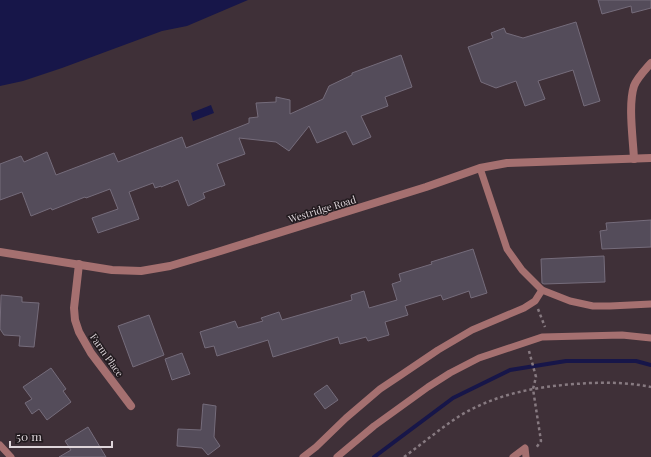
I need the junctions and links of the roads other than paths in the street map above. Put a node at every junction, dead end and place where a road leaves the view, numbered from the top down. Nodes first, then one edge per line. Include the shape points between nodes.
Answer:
1 (651, 63) edge
2 (651, 158) edge
3 (634, 159) junction
4 (480, 168) junction
5 (0, 252) edge
6 (79, 264) junction
7 (542, 290) junction
8 (651, 304) edge
9 (651, 338) edge
10 (131, 406) dead end
11 (0, 445) edge
12 (11, 457) edge
13 (303, 457) edge
14 (338, 457) edge
15 (513, 457) edge
16 (526, 457) edge

1 - 3 street via 635,85 631,102
2 - 3 street, Westridge Road
3 - 4 street, Westridge Road via 507,163
4 - 6 street, Westridge Road via 170,266 141,271 112,270
4 - 7 lane via 507,250
5 - 6 street, Westridge Road
6 - 10 street, Farm Place via 74,308 78,332
7 - 8 lane via 570,301 593,306
7 - 13 lane via 535,302 472,330 380,389
9 - 14 lane via 622,335 542,337 479,358 428,387 374,426
11 - 12 lane
15 - 16 lane via 525,448

